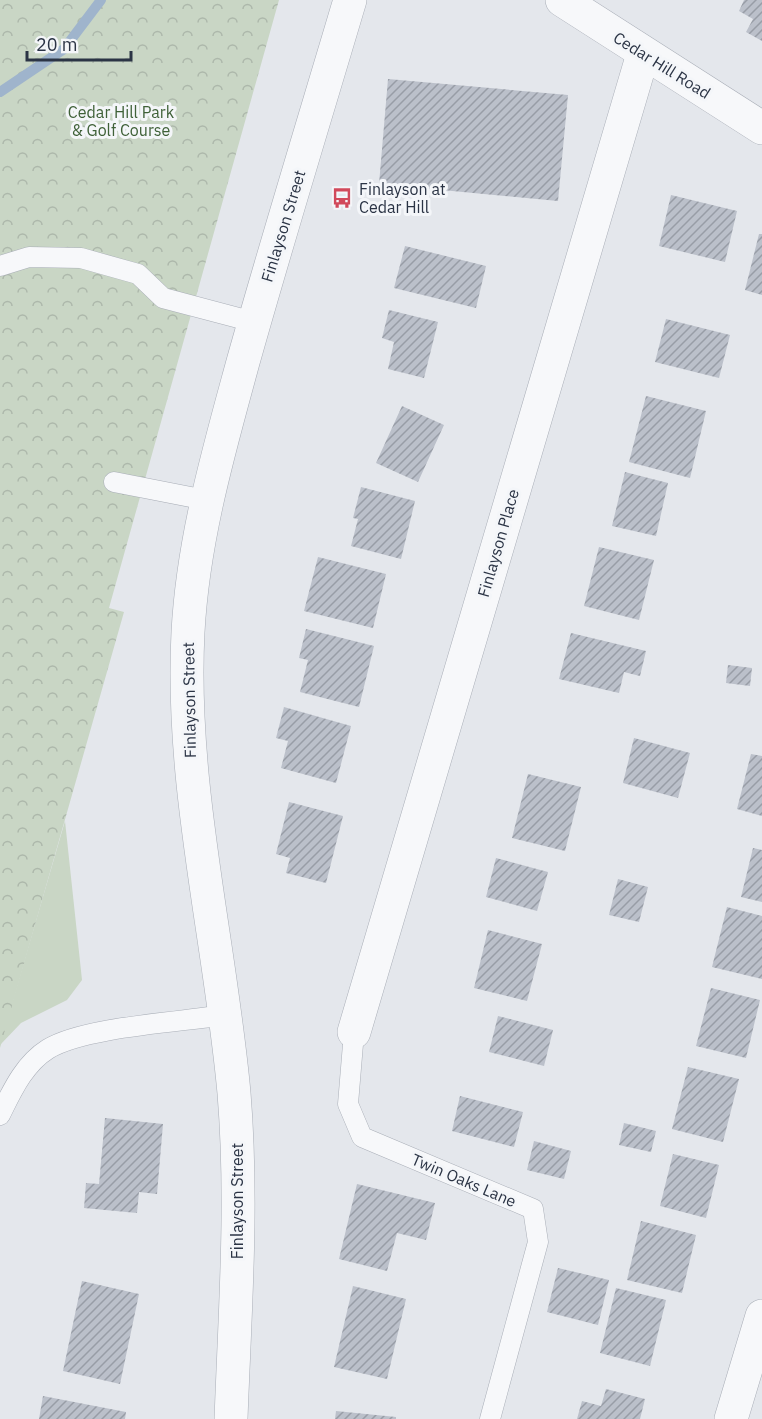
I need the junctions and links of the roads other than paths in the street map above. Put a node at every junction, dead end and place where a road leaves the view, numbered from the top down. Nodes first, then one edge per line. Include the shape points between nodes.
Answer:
1 (350, 0) edge
2 (562, 0) edge
3 (643, 54) junction
4 (762, 128) edge
5 (0, 266) edge
6 (254, 322) junction
7 (114, 482) dead end
8 (206, 500) junction
9 (225, 1015) junction
10 (354, 1032) joint
11 (0, 1115) edge
12 (762, 1316) edge
13 (231, 1419) edge
14 (490, 1419) edge
15 (731, 1419) edge

1 - 6 street, Finlayson Street
2 - 3 street, Cedar Hill Road
3 - 4 street, Cedar Hill Road
3 - 10 street, Finlayson Place
5 - 6 lane via 29,257 81,258 138,274 163,298
6 - 8 street, Finlayson Street
7 - 8 lane
8 - 9 street, Finlayson Street via 188,630 187,707 191,782
9 - 11 lane via 80,1036 48,1049 19,1078
9 - 13 street, Finlayson Street via 240,1185
10 - 14 lane, Twin Oaks Lane via 348,1104 362,1137 533,1209 538,1242
12 - 15 street

